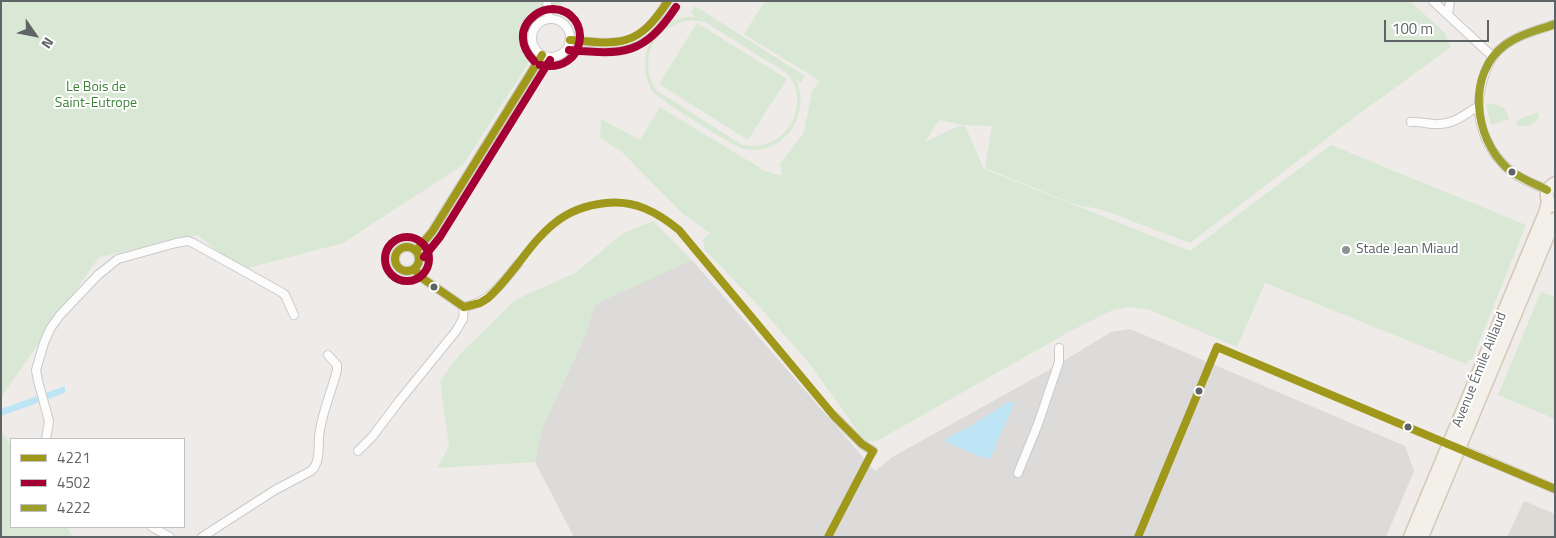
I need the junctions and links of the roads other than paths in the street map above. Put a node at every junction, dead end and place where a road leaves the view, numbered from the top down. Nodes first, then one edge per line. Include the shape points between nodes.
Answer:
1 (547, 1) edge
2 (668, 1) edge
3 (1433, 1) edge
4 (1450, 1) edge
5 (1448, 15) junction
6 (549, 19) junction
7 (1555, 24) edge
8 (570, 40) junction
9 (542, 55) junction
10 (1493, 58) junction
11 (1479, 106) junction
12 (1411, 122) dead end
13 (1551, 195) edge
14 (1555, 218) edge
15 (416, 250) junction
16 (518, 264) dead end
17 (414, 269) junction
18 (464, 307) junction
19 (294, 316) dead end
20 (1060, 348) dead end
21 (328, 355) dead end
22 (834, 416) dead end
23 (46, 438) edge
24 (1459, 448) junction
25 (358, 451) dead end
26 (874, 452) dead end
27 (1018, 473) dead end
28 (1555, 489) edge
29 (154, 528) edge
30 (170, 537) edge
31 (202, 537) edge
32 (1410, 537) edge
33 (1422, 537) edge

1 - 6 street
2 - 8 street via 649,28 627,42 604,44
3 - 5 street
4 - 5 street
5 - 10 street
6 - 8 street via 562,23 569,30
6 - 9 street via 542,21 534,31 534,44
7 - 10 street via 1509,42
8 - 9 street via 565,52 549,57
9 - 15 street via 432,232
10 - 11 street via 1483,80
11 - 12 street via 1452,122
11 - 13 street via 1489,147 1500,161 1517,176
13 - 32 main road, Avenue Émile Aillaud
14 - 24 main road, Avenue Émile Aillaud
15 - 17 street via 419,262
15 - 17 street via 404,247 395,256 400,269
16 - 18 street via 488,298
17 - 18 street
18 - 25 street via 463,319 456,331
19 - 23 street via 281,292 188,241 118,259 70,303 50,329 44,343 36,370 48,412
20 - 27 street via 1038,424
21 - 31 street via 337,365 337,370 320,430 315,467
22 - 26 street
24 - 28 street
24 - 33 main road, Avenue Émile Aillaud
29 - 30 street

